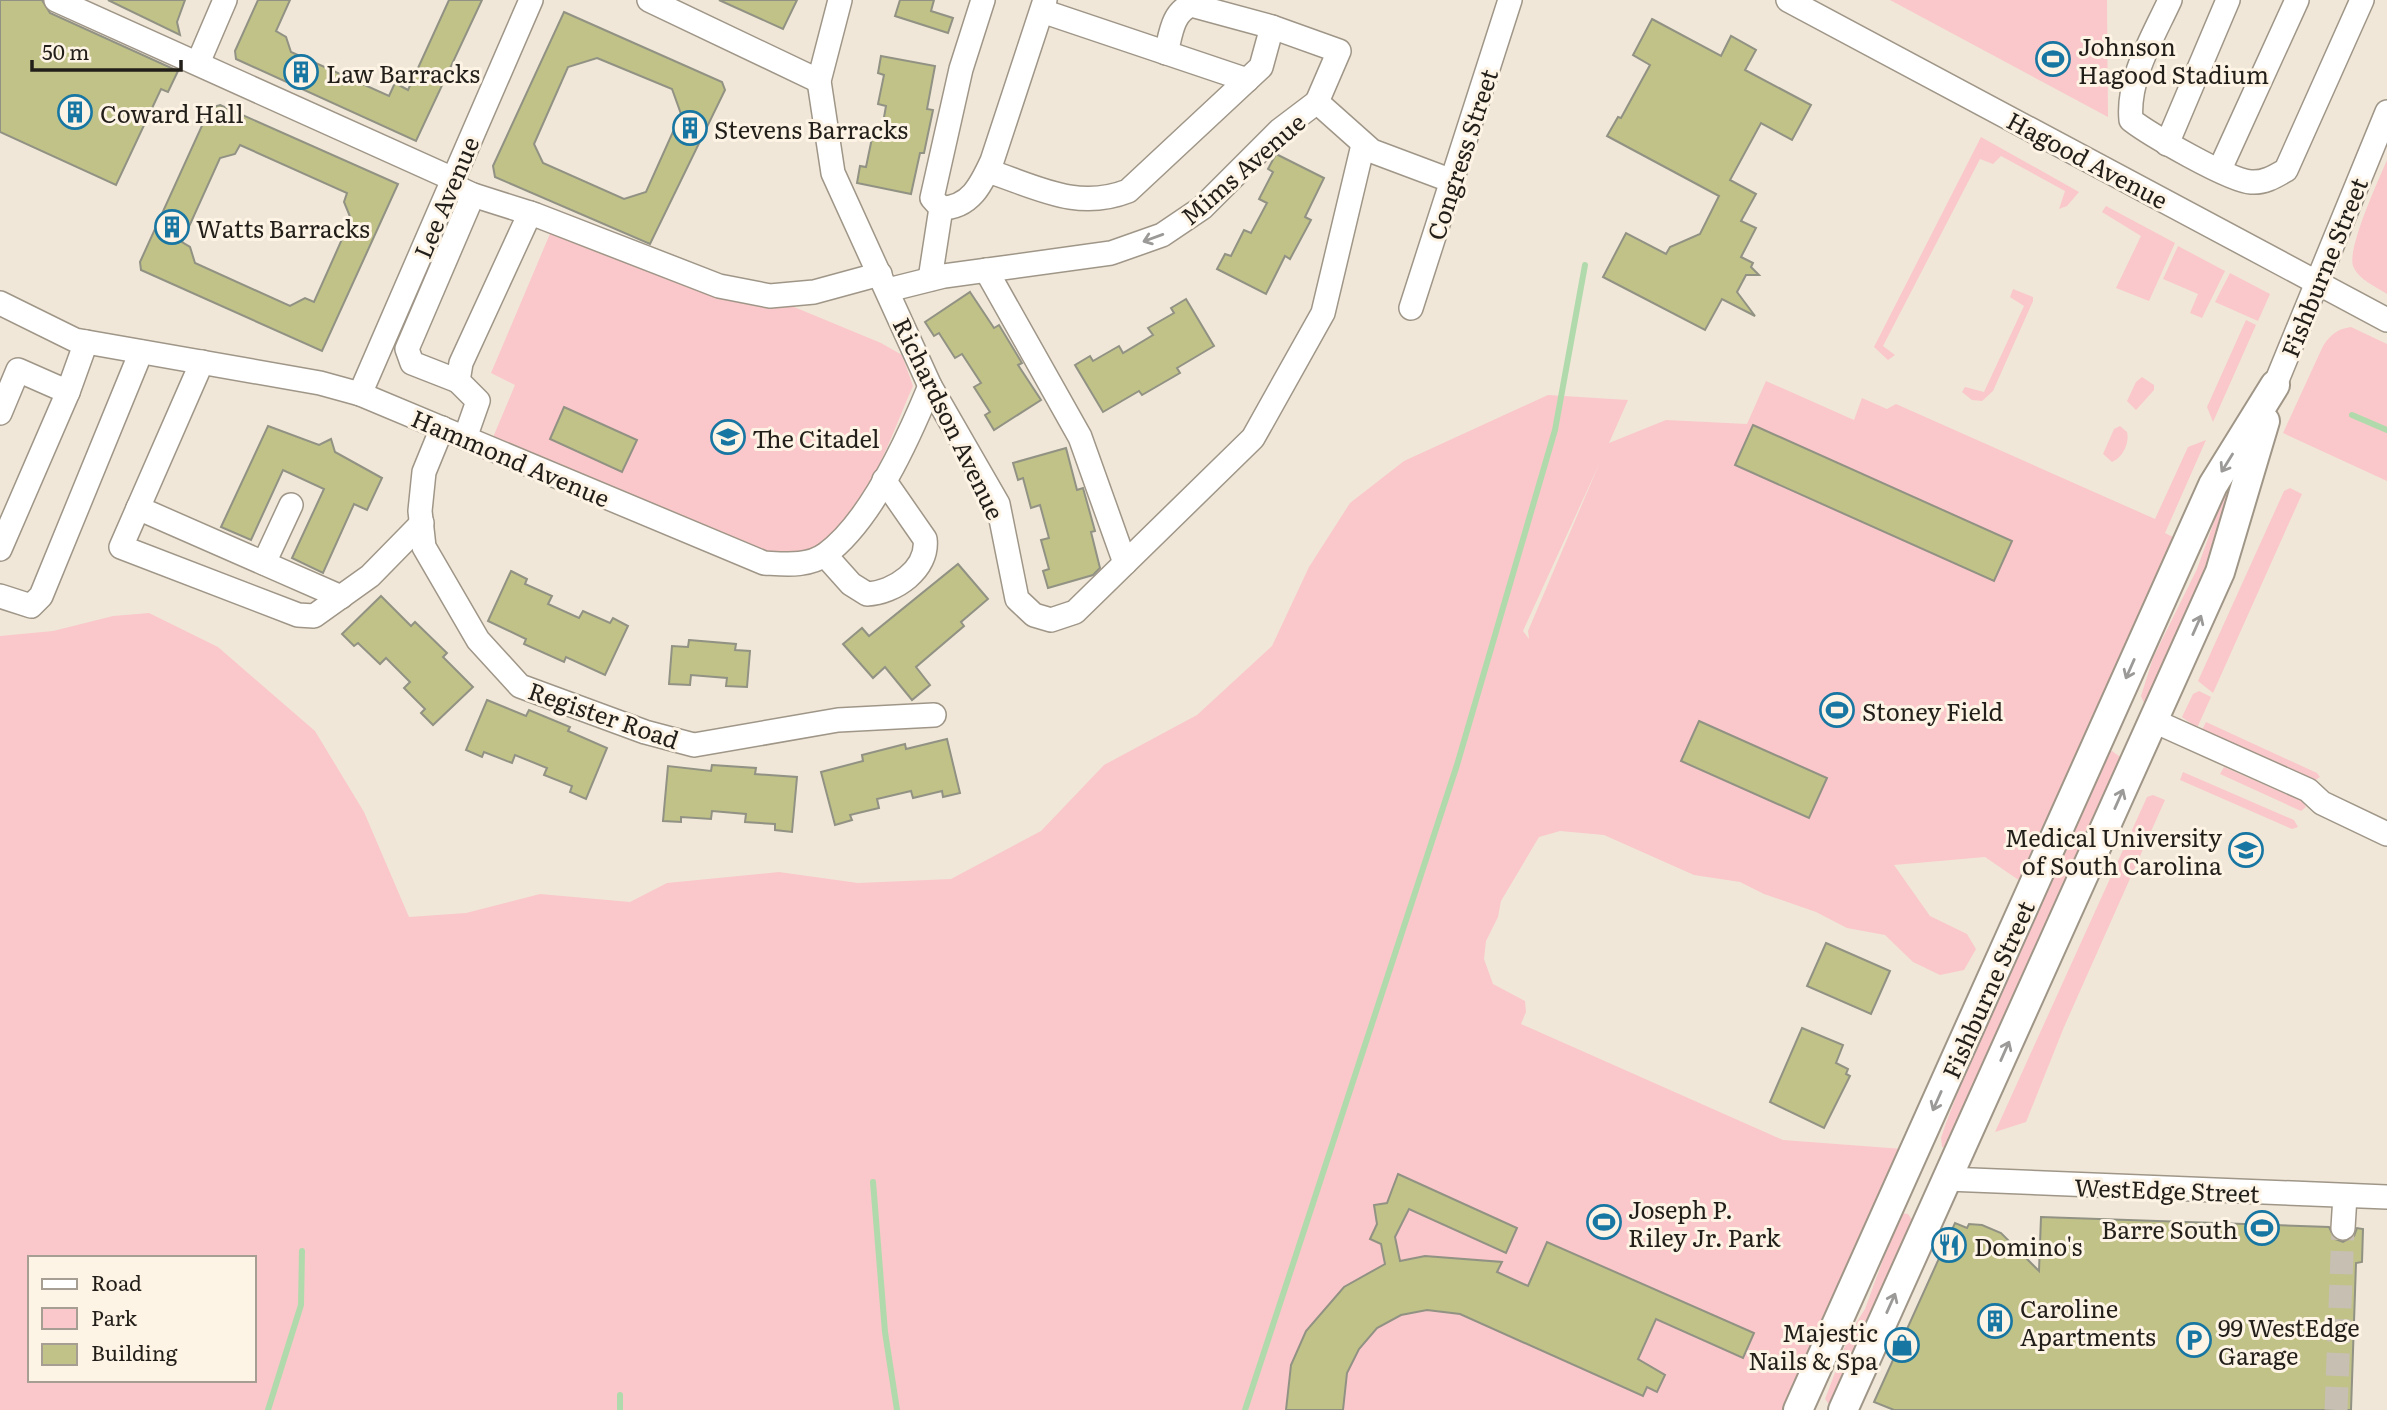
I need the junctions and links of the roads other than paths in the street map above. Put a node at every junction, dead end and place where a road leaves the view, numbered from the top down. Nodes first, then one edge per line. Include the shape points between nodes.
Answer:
1 (56, 0) edge
2 (225, 0) edge
3 (531, 0) edge
4 (649, 0) edge
5 (840, 0) edge
6 (983, 0) edge
7 (1510, 0) edge
8 (1788, 0) edge
9 (2228, 0) edge
10 (2297, 0) edge
11 (2362, 0) edge
12 (2162, 5) edge
13 (1043, 6) edge
14 (1272, 27) junction
15 (1166, 53) junction
16 (198, 63) junction
17 (1247, 80) junction
18 (819, 81) junction
19 (1317, 102) junction
20 (2387, 111) edge
21 (2167, 144) junction
22 (1363, 145) junction
23 (2220, 169) junction
24 (988, 171) junction
25 (453, 179) junction
26 (1452, 181) junction
27 (473, 195) junction
28 (941, 208) junction
29 (530, 213) junction
30 (986, 270) junction
31 (930, 279) junction
32 (2317, 280) junction
33 (884, 282) junction
34 (407, 284) junction
35 (431, 294) junction
36 (0, 303) edge
37 (1411, 308) dead end
38 (2387, 320) edge
39 (86, 342) junction
40 (141, 352) junction
41 (202, 362) junction
42 (458, 381) junction
43 (2275, 384) junction
44 (930, 386) junction
45 (68, 392) junction
46 (360, 394) junction
47 (0, 412) edge
48 (442, 428) junction
49 (465, 438) junction
50 (884, 480) junction
51 (291, 505) dead end
52 (138, 508) junction
53 (422, 523) junction
54 (0, 549) edge
55 (825, 555) junction
56 (1125, 563) junction
57 (264, 564) junction
58 (0, 596) edge
59 (341, 597) junction
60 (934, 715) dead end
61 (2110, 715) junction
62 (2152, 727) junction
63 (2387, 834) edge
64 (1945, 1183) junction
65 (1896, 1192) junction
66 (2345, 1196) junction
67 (2387, 1197) edge
68 (2343, 1228) tunnel mouth
69 (1798, 1410) edge
70 (1843, 1410) edge

1 - 16 street
2 - 16 street
3 - 25 street, Lee Avenue
4 - 18 street
5 - 18 street, Richardson Avenue
6 - 28 street via 961,69 932,198
7 - 26 street, Congress Street
8 - 32 street, Hagood Avenue
9 - 21 street
10 - 23 street
11 - 23 street via 2286,170 2266,181 2249,183
12 - 21 street via 2129,104 2131,120
13 - 15 street
13 - 24 street
14 - 15 street via 1191,5 1182,8 1174,20
14 - 17 street via 1261,67
14 - 19 street via 1339,51
15 - 17 street
16 - 25 street
17 - 24 street via 1128,191 1104,200 1078,200
18 - 33 street, Richardson Avenue via 832,173
19 - 22 street, Mims Avenue
19 -> 30 street, Mims Avenue via 1280,130 1202,208 1162,235 1111,253
20 - 32 street, Fishburne Street
21 - 23 street
22 - 26 street, Mims Avenue
22 - 56 street, Richardson Avenue via 1322,313 1253,438
24 - 28 street via 968,201
25 - 27 street
25 - 34 street, Lee Avenue
26 - 37 street, Congress Street
27 - 29 street, Mims Avenue
27 - 35 street
28 - 31 street
29 - 33 street, Mims Avenue via 719,286 770,296
29 - 42 street via 461,363
30 - 31 street, Mims Avenue
30 - 56 street via 1080,437
31 - 33 street, Mims Avenue
32 - 38 street, Hagood Avenue
32 - 43 street, Fishburne Street
33 - 44 street, Richardson Avenue
34 - 35 street
34 - 46 street, Lee Avenue
35 - 42 street via 407,349 412,363
36 - 39 street, Hammond Avenue
39 - 40 street, Hammond Avenue
39 - 45 street
40 - 41 street, Hammond Avenue
40 - 58 street via 41,596 31,606
41 - 46 street, Hammond Avenue
41 - 52 street
42 - 49 street via 478,401
43 -> 61 main road, Fishburne Street via 2213,485
62 -> 43 main road, Fishburne Street via 2220,572
44 - 50 street via 902,454
44 - 56 street, Richardson Avenue via 998,504 1017,599 1034,615 1051,620 1075,612
45 - 47 street via 18,370
45 - 54 street
46 - 48 street, Hammond Avenue
48 - 49 street, Hammond Avenue
48 - 53 street, Register Road via 424,472
49 - 55 street, Hammond Avenue via 764,563 797,565
50 - 55 street via 858,520
50 - 55 street via 925,539 926,550 916,569 889,590 867,594 851,584
51 - 57 street
52 - 57 street
52 - 59 street via 121,547 298,615 314,616
53 - 59 street via 370,576
53 - 60 street, Register Road via 424,547 478,640 520,686 694,745 838,720
57 - 59 street
61 - 62 main road
61 -> 65 main road, Fishburne Street
62 - 63 street via 2308,790 2322,803
64 -> 62 main road, Fishburne Street
64 - 65 main road
64 - 66 street, WestEdge Street
70 -> 64 main road, Fishburne Street
65 - 69 main road, Fishburne Street
66 - 67 street, WestEdge Street
66 - 68 street

